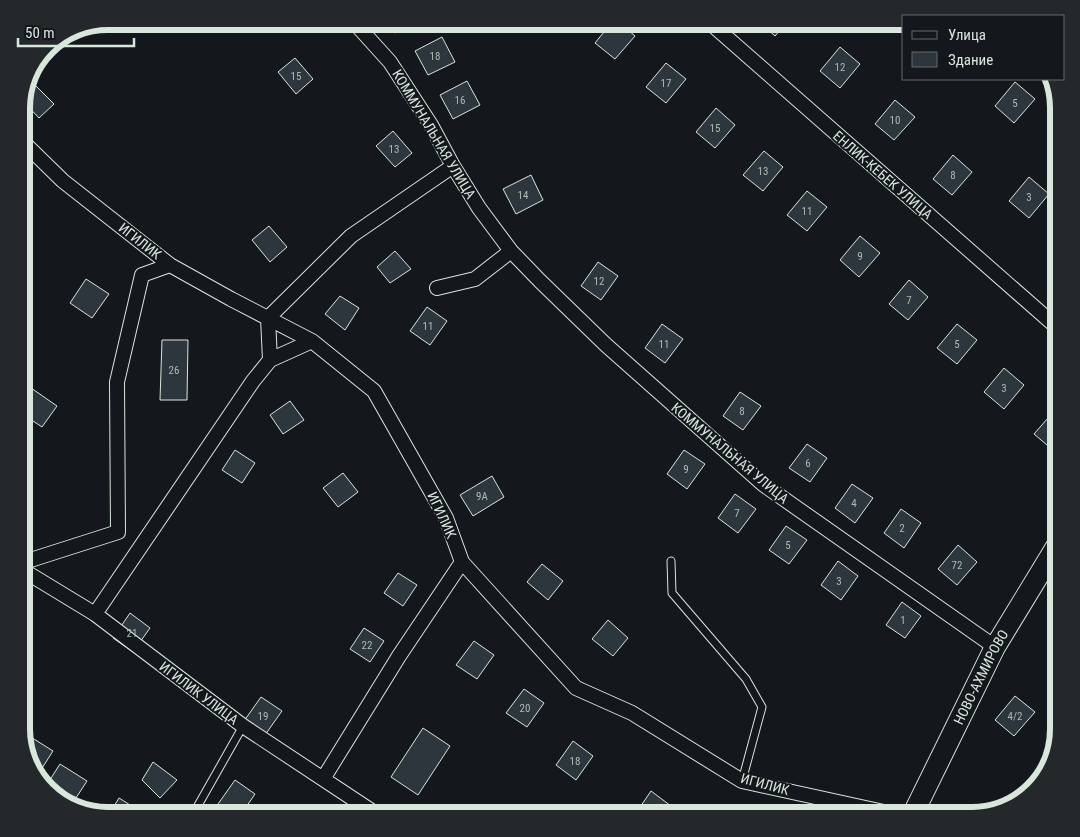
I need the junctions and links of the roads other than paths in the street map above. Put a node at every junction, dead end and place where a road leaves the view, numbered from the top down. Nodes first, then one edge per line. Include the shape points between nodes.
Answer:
1 (361, 30) edge
2 (718, 30) edge
3 (30, 148) edge
4 (453, 166) junction
5 (511, 251) junction
6 (170, 264) junction
7 (438, 288) dead end
8 (268, 318) junction
9 (1050, 321) edge
10 (312, 341) junction
11 (270, 360) junction
12 (1050, 557) edge
13 (30, 560) edge
14 (672, 561) dead end
15 (462, 562) junction
16 (30, 574) edge
17 (95, 614) junction
18 (995, 647) junction
19 (243, 726) junction
20 (323, 779) junction
21 (742, 781) junction
22 (197, 807) edge
23 (365, 807) edge
24 (861, 807) edge
25 (916, 807) edge

1 - 4 street, КОММУНАЛЬНАЯ УЛИЦА via 390,62
2 - 9 street, ЕНЛИК-КЕБЕК УЛИЦА
3 - 6 street, ИГИЛИК via 63,181
4 - 5 street, КОММУНАЛЬНАЯ УЛИЦА
4 - 8 street via 351,236
5 - 7 street via 475,279
5 - 18 street, КОММУНАЛЬНАЯ УЛИЦА via 606,345 764,485
6 - 8 street, ИГИЛИК
6 - 13 street via 142,275 117,382 118,532
8 - 10 street, ИГИЛИК
8 - 11 street
10 - 11 street
10 - 15 street, ИГИЛИК via 374,391 446,518
11 - 17 street
12 - 18 street, НОВО-АХМИРОВО
14 - 21 lane via 672,593 746,679 762,707
15 - 20 street
15 - 21 street, ИГИЛИК via 576,688 632,713
16 - 17 street, ИГИЛИК УЛИЦА
17 - 19 street, ИГИЛИК УЛИЦА
18 - 25 street, НОВО-АХМИРОВО
19 - 20 street, ИГИЛИК УЛИЦА
19 - 22 lane
20 - 23 street, ИГИЛИК УЛИЦА
21 - 24 street, ИГИЛИК

